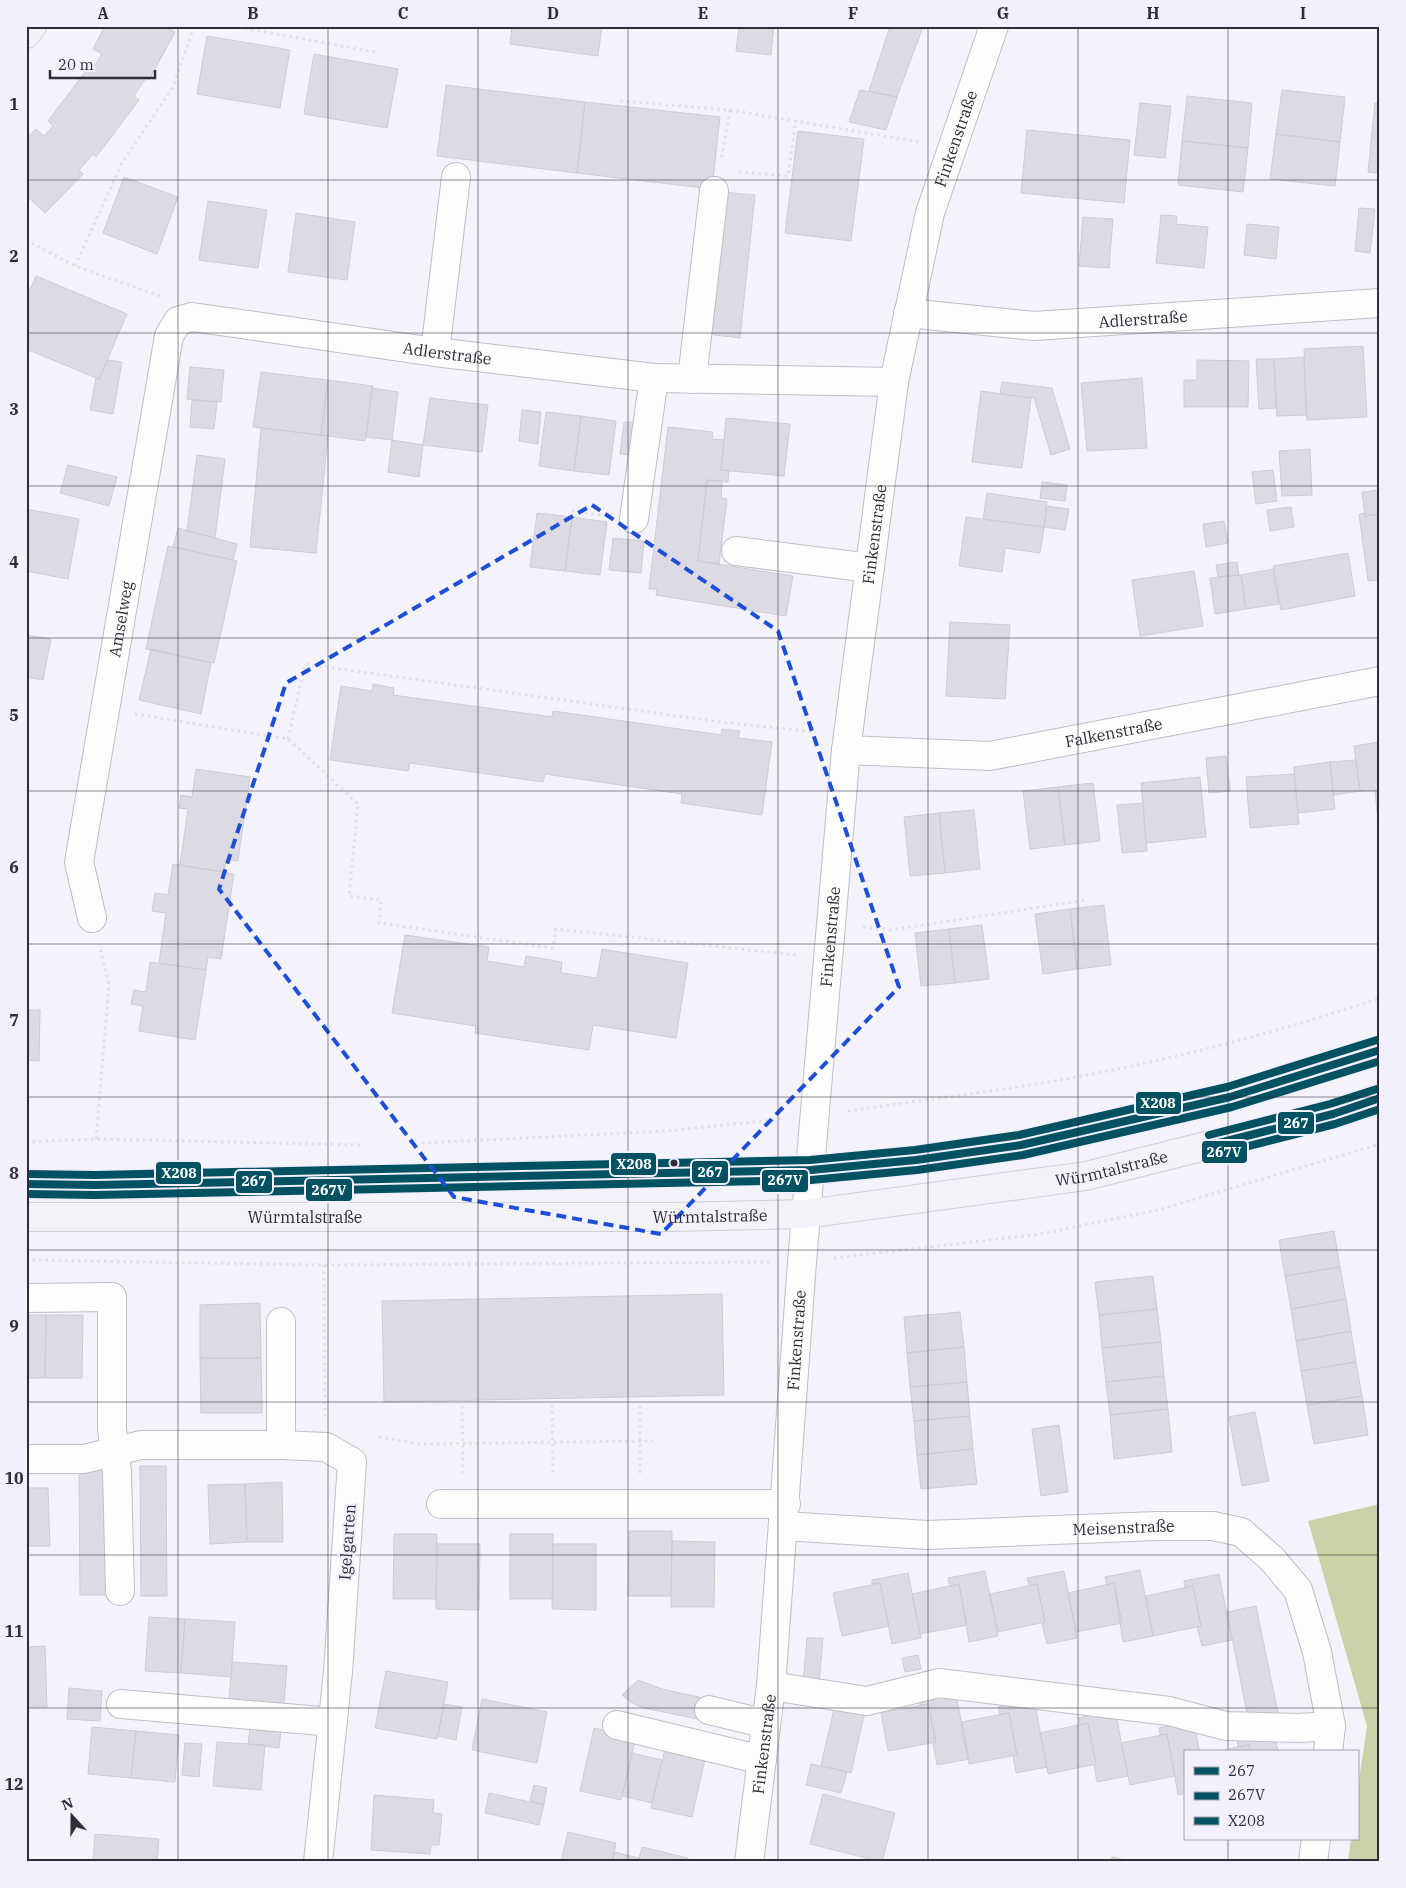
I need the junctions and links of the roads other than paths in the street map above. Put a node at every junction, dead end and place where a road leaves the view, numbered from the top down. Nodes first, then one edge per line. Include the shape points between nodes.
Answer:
1 (32, 26) edge
2 (994, 26) edge
3 (26, 34) edge
4 (456, 177) dead end
5 (717, 181) road end
6 (1380, 303) edge
7 (908, 313) junction
8 (178, 321) joint
9 (435, 352) junction
10 (654, 378) junction
11 (692, 379) junction
12 (894, 382) junction
13 (634, 519) dead end
14 (736, 551) dead end
15 (870, 568) junction
16 (1380, 681) edge
17 (847, 743) junction
18 (92, 918) road end
19 (1380, 1050) edge
20 (1380, 1098) edge
21 (811, 1170) junction
22 (26, 1184) edge
23 (806, 1214) junction
24 (26, 1217) edge
25 (26, 1298) edge
26 (281, 1322) dead end
27 (281, 1445) junction
28 (116, 1451) junction
29 (26, 1459) edge
30 (441, 1504) dead end
31 (785, 1515) junction
32 (120, 1591) dead end
33 (771, 1686) junction
34 (121, 1704) dead end
35 (709, 1710) dead end
36 (333, 1722) junction
37 (766, 1724) junction
38 (617, 1725) dead end
39 (1330, 1739) edge
40 (762, 1760) junction
41 (1316, 1840) edge
42 (318, 1862) edge
43 (749, 1862) edge
44 (1313, 1862) edge

1 - 3 main road
2 - 7 street, Finkenstraße via 930,213
4 - 9 street
5 - 11 street
6 - 7 street, Adlerstraße via 1034,326
7 - 12 street, Finkenstraße
8 - 9 street, Adlerstraße via 192,317
8 - 18 street, Amselweg via 169,336 79,862
9 - 10 street, Adlerstraße
10 - 11 street, Adlerstraße
10 - 13 street
11 - 12 street, Adlerstraße
12 - 15 street, Finkenstraße
14 - 15 street
15 - 17 street, Finkenstraße
16 - 17 street, Falkenstraße via 990,756
17 - 21 street, Finkenstraße
19 - 21 main road via 1230,1097 1021,1145
20 - 23 main road, Würmtalstraße via 1333,1114 1086,1176
21 - 22 main road
21 - 23 street, Finkenstraße
23 - 24 main road, Würmtalstraße
23 - 31 street, Finkenstraße
25 - 28 street via 112,1297 112,1429
26 - 27 street
27 - 28 street, Igelgarten via 141,1445
27 - 36 street, Igelgarten via 326,1447 352,1462
28 - 29 street, Igelgarten via 84,1459
28 - 32 street
30 - 31 street, Meisenstraße
31 - 33 street, Finkenstraße
31 - 39 street, Meisenstraße via 926,1535 1157,1526 1213,1526 1241,1532 1272,1559 1298,1590 1317,1652
33 - 37 street, Finkenstraße
33 - 39 street, Meisenstraße via 867,1701 939,1683 1169,1711 1226,1726 1298,1728
34 - 36 street
35 - 37 street
36 - 42 street, Igelgarten
37 - 40 street, Finkenstraße
38 - 40 street
40 - 43 street, Finkenstraße
41 - 44 street

